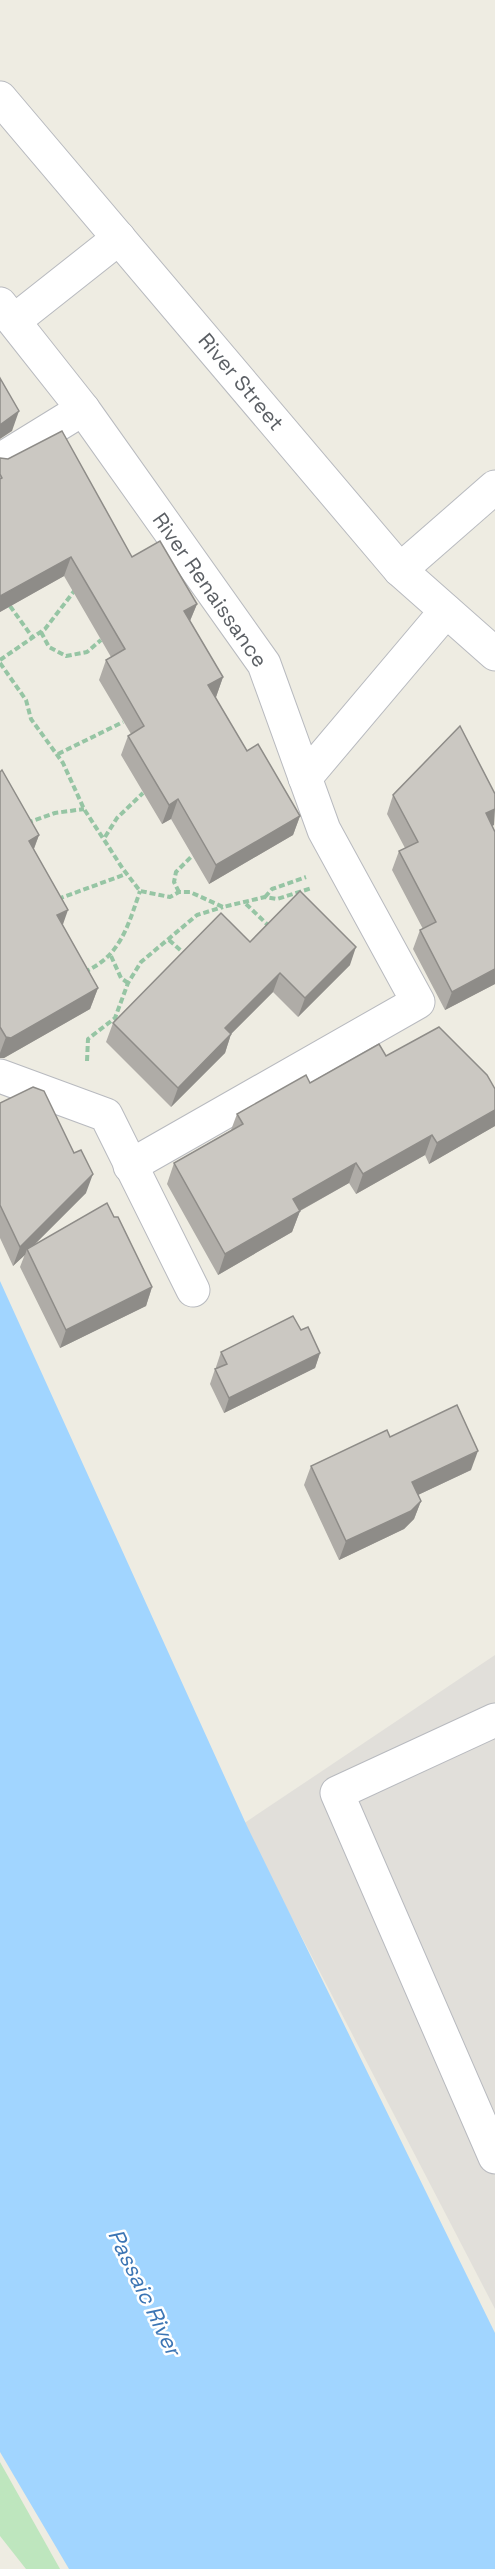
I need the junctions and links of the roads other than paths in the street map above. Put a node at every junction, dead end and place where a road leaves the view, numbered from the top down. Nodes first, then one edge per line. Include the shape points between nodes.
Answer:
1 (0, 98) edge
2 (119, 238) junction
3 (7, 312) edge
4 (83, 409) junction
5 (0, 460) edge
6 (495, 487) edge
7 (400, 570) junction
8 (446, 611) junction
9 (495, 654) edge
10 (305, 778) junction
11 (0, 1076) edge
12 (130, 1166) junction
13 (193, 1290) dead end
14 (495, 1720) edge
15 (495, 2157) edge

1 - 2 street, River Street
2 - 3 street
2 - 7 street, River Street
3 - 4 street, River Renaissance
4 - 5 street
4 - 10 street, River Renaissance via 264,664
6 - 7 street
7 - 8 street, River Street
8 - 9 street, River Street
8 - 10 street
10 - 12 street, River Renaissance via 324,830 418,1002
11 - 12 street via 106,1115
12 - 13 street
14 - 15 street via 337,1793

